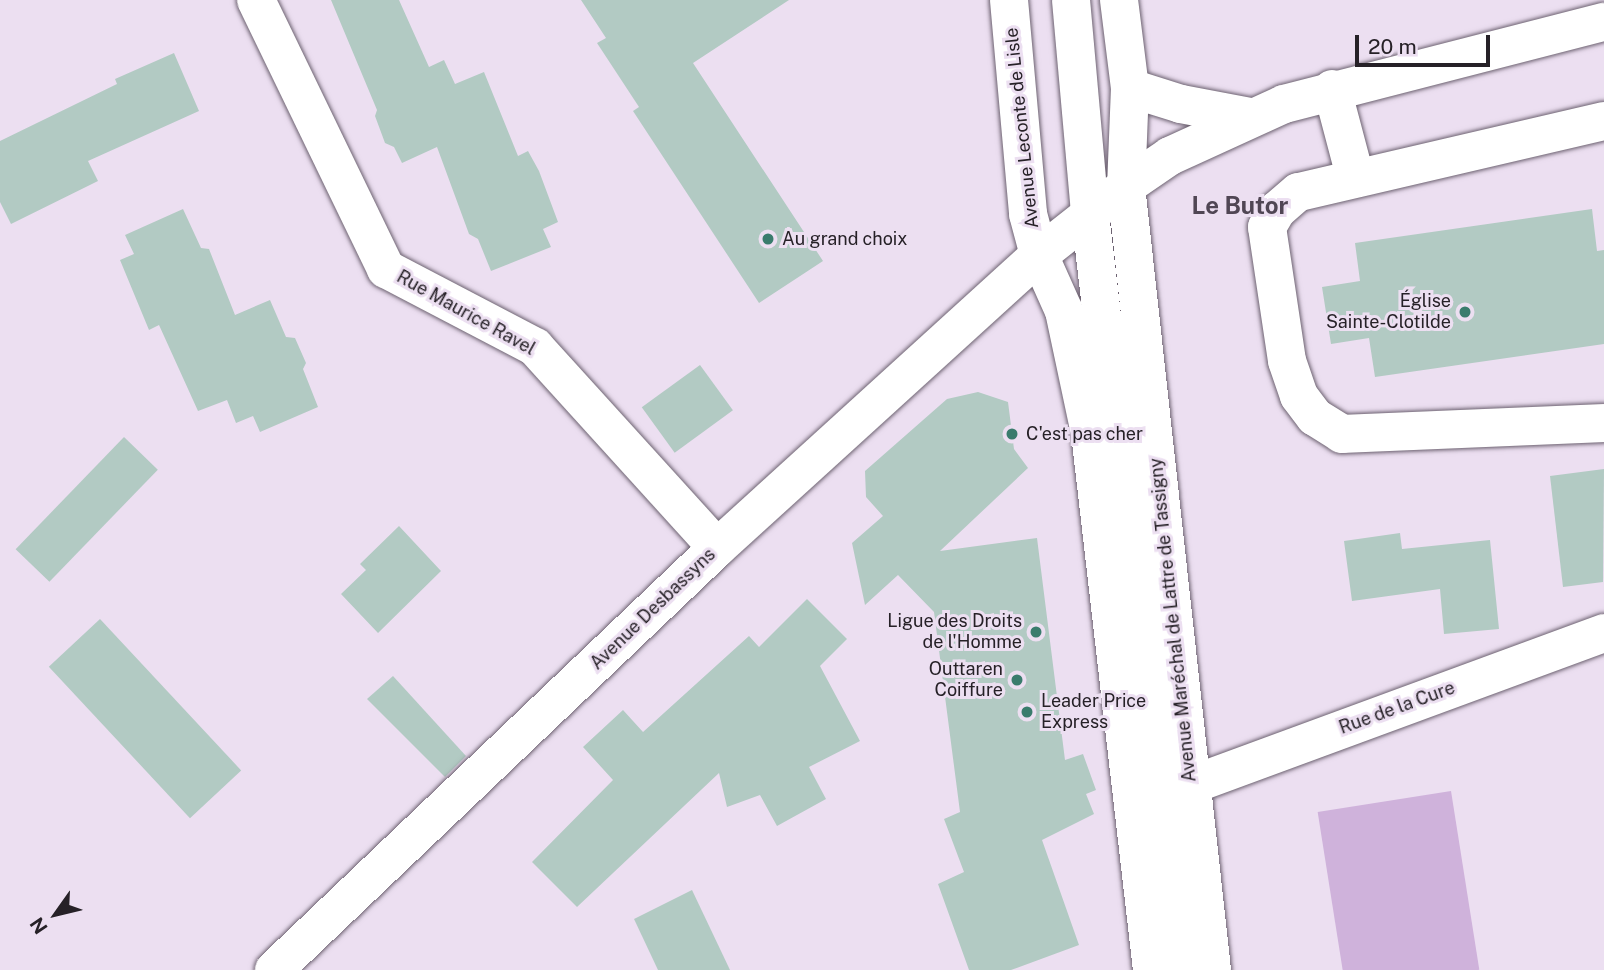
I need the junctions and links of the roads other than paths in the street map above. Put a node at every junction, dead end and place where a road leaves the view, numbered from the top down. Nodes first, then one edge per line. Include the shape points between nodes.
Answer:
1 (256, 0) edge
2 (1009, 0) edge
3 (1071, 0) edge
4 (1119, 0) edge
5 (1604, 22) edge
6 (1130, 88) junction
7 (1332, 89) junction
8 (1250, 117) junction
9 (1604, 121) edge
10 (1355, 176) junction
11 (1126, 186) junction
12 (1090, 214) junction
13 (1039, 255) junction
14 (1604, 423) edge
15 (717, 548) junction
16 (1604, 633) edge
17 (1191, 785) junction
18 (274, 970) edge
19 (1152, 970) edge
20 (1179, 970) edge
21 (1212, 970) edge

1 - 15 street, Rue Maurice Ravel via 386,269 535,347
2 - 13 street, Avenue Leconte de Lisle via 1028,214
3 - 12 street
4 - 6 street
5 - 7 street, Avenue Desbassyns
6 - 8 street via 1181,104
6 - 11 street
7 - 8 street, Avenue Desbassyns
7 - 10 street
8 - 11 street, Avenue Desbassyns via 1170,156
9 - 10 street
10 - 14 street via 1298,192 1277,210 1267,227 1287,361 1299,396 1315,417 1342,434
11 - 12 street, Avenue Desbassyns
11 - 17 street, Avenue Maréchal de Lattre de Tassigny
12 - 13 street, Avenue Desbassyns
12 - 20 street, Avenue Maréchal de Lattre de Tassigny
13 - 15 street, Avenue Desbassyns
13 - 19 street via 1064,311 1090,433
15 - 18 street, Avenue Desbassyns
16 - 17 street, Rue de la Cure
17 - 21 street, Avenue Maréchal de Lattre de Tassigny

